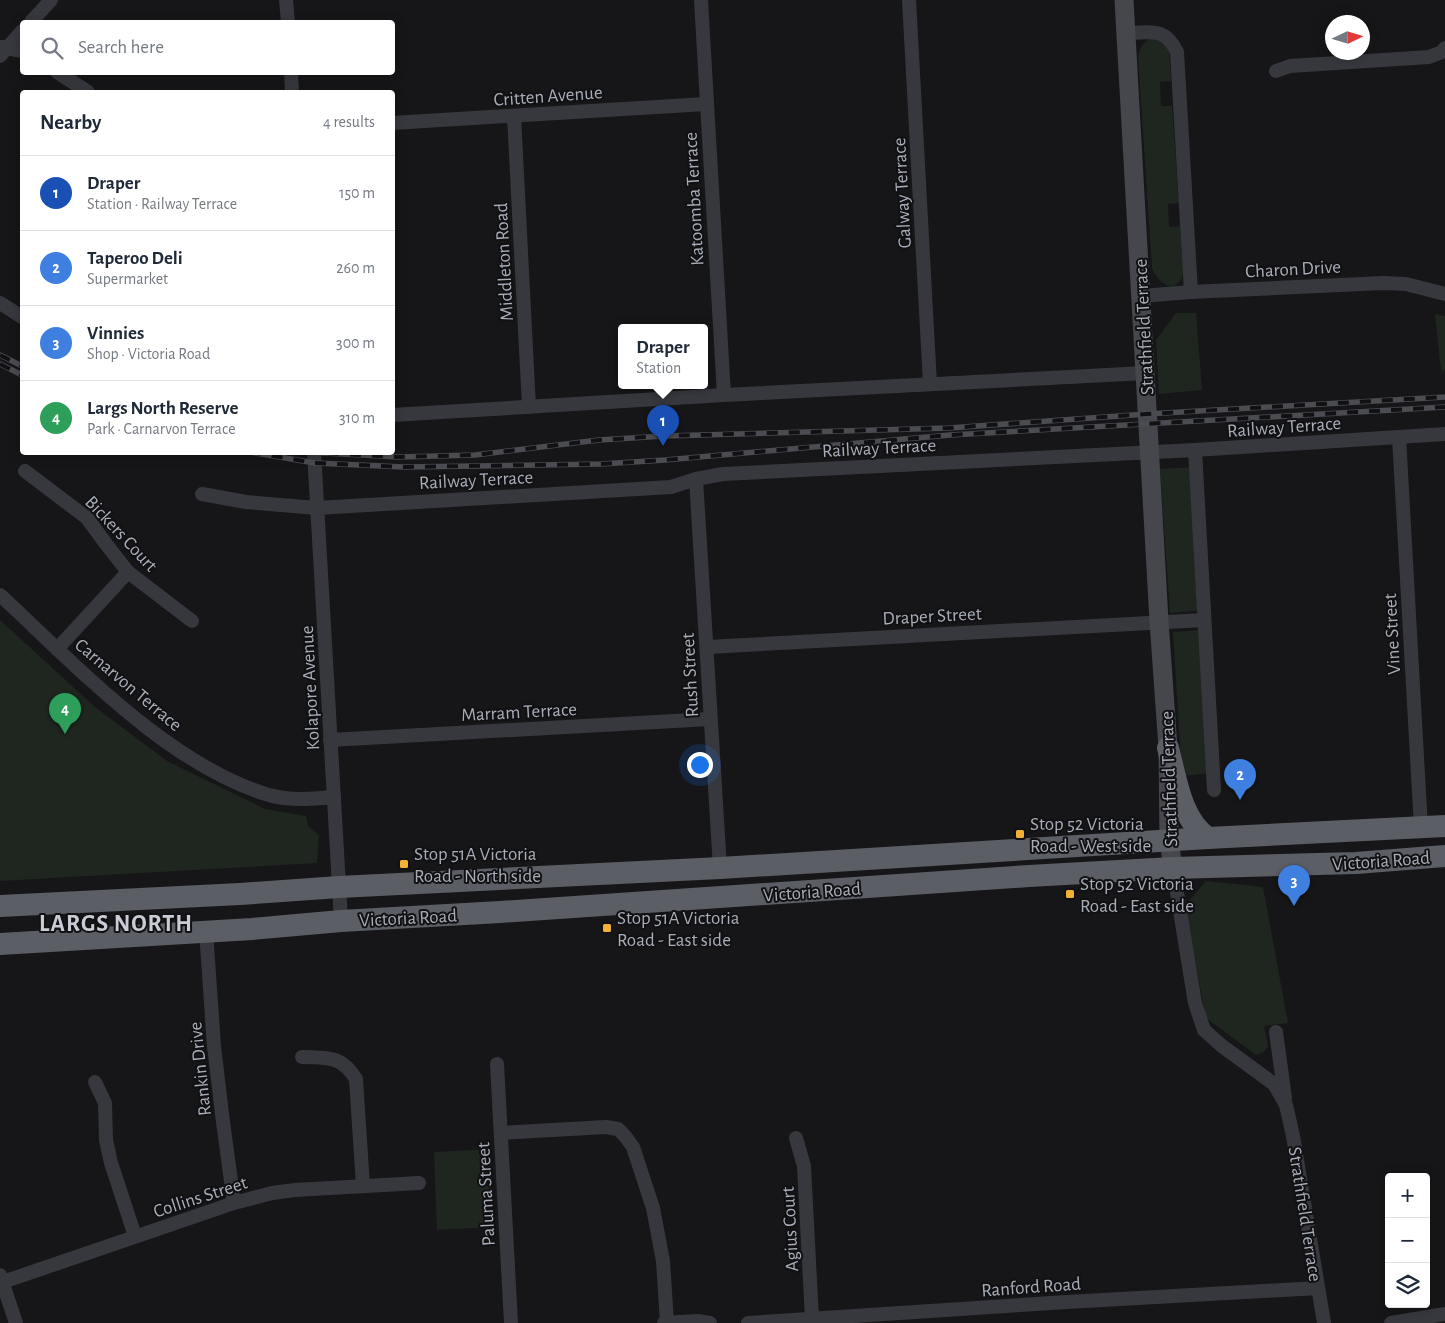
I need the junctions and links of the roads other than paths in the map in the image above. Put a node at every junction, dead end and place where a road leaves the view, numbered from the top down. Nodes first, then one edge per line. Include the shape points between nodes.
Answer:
1 (51, 0) edge
2 (286, 0) edge
3 (701, 0) edge
4 (909, 0) edge
5 (1124, 0) edge
6 (33, 20) edge
7 (288, 20) edge
8 (1126, 33) junction
9 (20, 34) edge
10 (1445, 48) edge
11 (2, 50) edge
12 (20, 51) edge
13 (1276, 71) dead end
14 (62, 75) edge
15 (291, 75) edge
16 (85, 90) edge
17 (292, 90) edge
18 (706, 104) junction
19 (514, 116) junction
20 (395, 123) edge
21 (1191, 292) junction
22 (1445, 294) edge
23 (1141, 296) junction
24 (0, 303) edge
25 (20, 316) edge
26 (1145, 373) junction
27 (930, 384) junction
28 (724, 396) junction
29 (529, 407) junction
30 (395, 415) edge
31 (1445, 434) edge
32 (1399, 437) junction
33 (1195, 450) junction
34 (1150, 451) junction
35 (314, 455) edge
36 (25, 471) dead end
37 (696, 479) junction
38 (202, 494) dead end
39 (317, 508) junction
40 (128, 572) junction
41 (0, 595) edge
42 (1204, 620) junction
43 (192, 621) dead end
44 (1159, 621) junction
45 (707, 647) junction
46 (57, 649) junction
47 (710, 720) junction
48 (330, 740) junction
49 (1168, 748) junction
50 (1214, 790) dead end
51 (334, 797) junction
52 (1445, 826) edge
53 (1421, 828) junction
54 (1208, 838) junction
55 (1169, 841) junction
56 (1445, 856) edge
57 (843, 860) junction
58 (720, 868) junction
59 (1173, 868) junction
60 (339, 887) junction
61 (859, 887) junction
62 (0, 906) edge
63 (342, 921) junction
64 (206, 931) junction
65 (0, 944) edge
66 (1276, 1032) dead end
67 (302, 1057) dead end
68 (497, 1064) dead end
69 (95, 1082) dead end
70 (1286, 1105) junction
71 (501, 1133) junction
72 (796, 1138) dead end
73 (419, 1183) dead end
74 (363, 1186) junction
75 (234, 1203) junction
76 (135, 1236) junction
77 (1, 1279) edge
78 (1318, 1288) junction
79 (1445, 1314) edge
80 (812, 1319) junction
81 (16, 1323) edge
82 (511, 1323) edge
83 (665, 1323) edge
84 (710, 1323) edge
85 (748, 1323) edge
86 (1324, 1323) edge
87 (1391, 1323) edge

1 - 6 street
2 - 7 street
3 - 18 street, Katoomba Terrace
4 - 27 street, Galway Terrace
5 - 8 main road, Strathfield Terrace
8 - 21 street via 1161,33 1172,41 1177,52
8 - 23 main road, Strathfield Terrace
9 - 11 street
10 - 13 street via 1429,57 1290,66
11 - 12 street
14 - 16 street
15 - 17 street
18 - 19 street, Critten Avenue
18 - 28 street, Katoomba Terrace
19 - 20 street, Critten Avenue
19 - 29 street, Middleton Road
21 - 22 street, Charon Drive via 1383,283 1406,284
21 - 23 street, Charon Drive
23 - 26 main road, Strathfield Terrace
24 - 25 street
26 - 27 street
26 - 34 main road, Strathfield Terrace
27 - 28 street
28 - 29 street
29 - 30 street
31 - 32 street, Railway Terrace
32 - 33 street, Railway Terrace
32 - 53 street, Vine Street
33 - 34 street, Railway Terrace
33 - 42 street
34 - 37 street, Railway Terrace via 722,474
34 - 44 main road, Strathfield Terrace
35 - 39 street, Kolapore Avenue
36 - 40 street, Bickers Court via 87,518
37 - 39 street, Railway Terrace via 670,486
37 - 45 street, Rush Street
38 - 39 street, Railway Terrace via 246,502
39 - 48 street, Kolapore Avenue
40 - 43 street, Bickers Court
40 - 46 street
41 - 46 street, Carnarvon Terrace
42 - 44 street
42 - 50 street
44 - 45 street, Draper Street
44 - 49 main road, Strathfield Terrace
45 - 47 street, Rush Street
46 - 51 street, Carnarvon Terrace via 142,724 213,771 271,795 299,800
47 - 48 street, Marram Terrace
47 - 58 street, Rush Street
48 - 51 street, Kolapore Avenue
49 - 54 highway via 1186,809 1199,832
49 - 55 main road, Strathfield Terrace
51 - 60 street, Kolapore Avenue
52 - 53 highway, Victoria Road
53 - 54 highway, Victoria Road
54 - 55 highway, Victoria Road
55 - 57 highway, Victoria Road
55 - 59 main road, Strathfield Terrace
56 - 59 highway, Victoria Road via 1356,863
57 - 58 highway, Victoria Road
57 - 61 highway via 841,870
58 - 60 highway, Victoria Road
59 - 61 highway, Victoria Road
59 - 70 street, Strathfield Terrace via 1195,1003 1204,1030 1274,1084
60 - 62 highway, Victoria Road
60 - 63 street, Kolapore Avenue
61 - 63 highway, Victoria Road
63 - 64 highway, Victoria Road
64 - 65 highway, Victoria Road
64 - 75 street, Rankin Drive via 214,1046
66 - 70 street, Strathfield Terrace
67 - 74 street via 337,1060 349,1067 356,1079
68 - 71 street, Paluma Street
69 - 76 street via 105,1103 106,1140 111,1163
70 - 78 street, Strathfield Terrace
71 - 82 street, Paluma Street
71 - 83 street via 606,1127 618,1129 625,1136 633,1147 653,1208 663,1261
72 - 80 street, Agius Court via 804,1166
73 - 74 street, Collins Street
74 - 75 street, Collins Street via 272,1193
75 - 76 street, Collins Street
76 - 77 street, Collins Street
77 - 81 street
78 - 80 street, Ranford Road
78 - 86 street, Strathfield Terrace
79 - 87 street
80 - 85 street, Ranford Road
83 - 84 street

